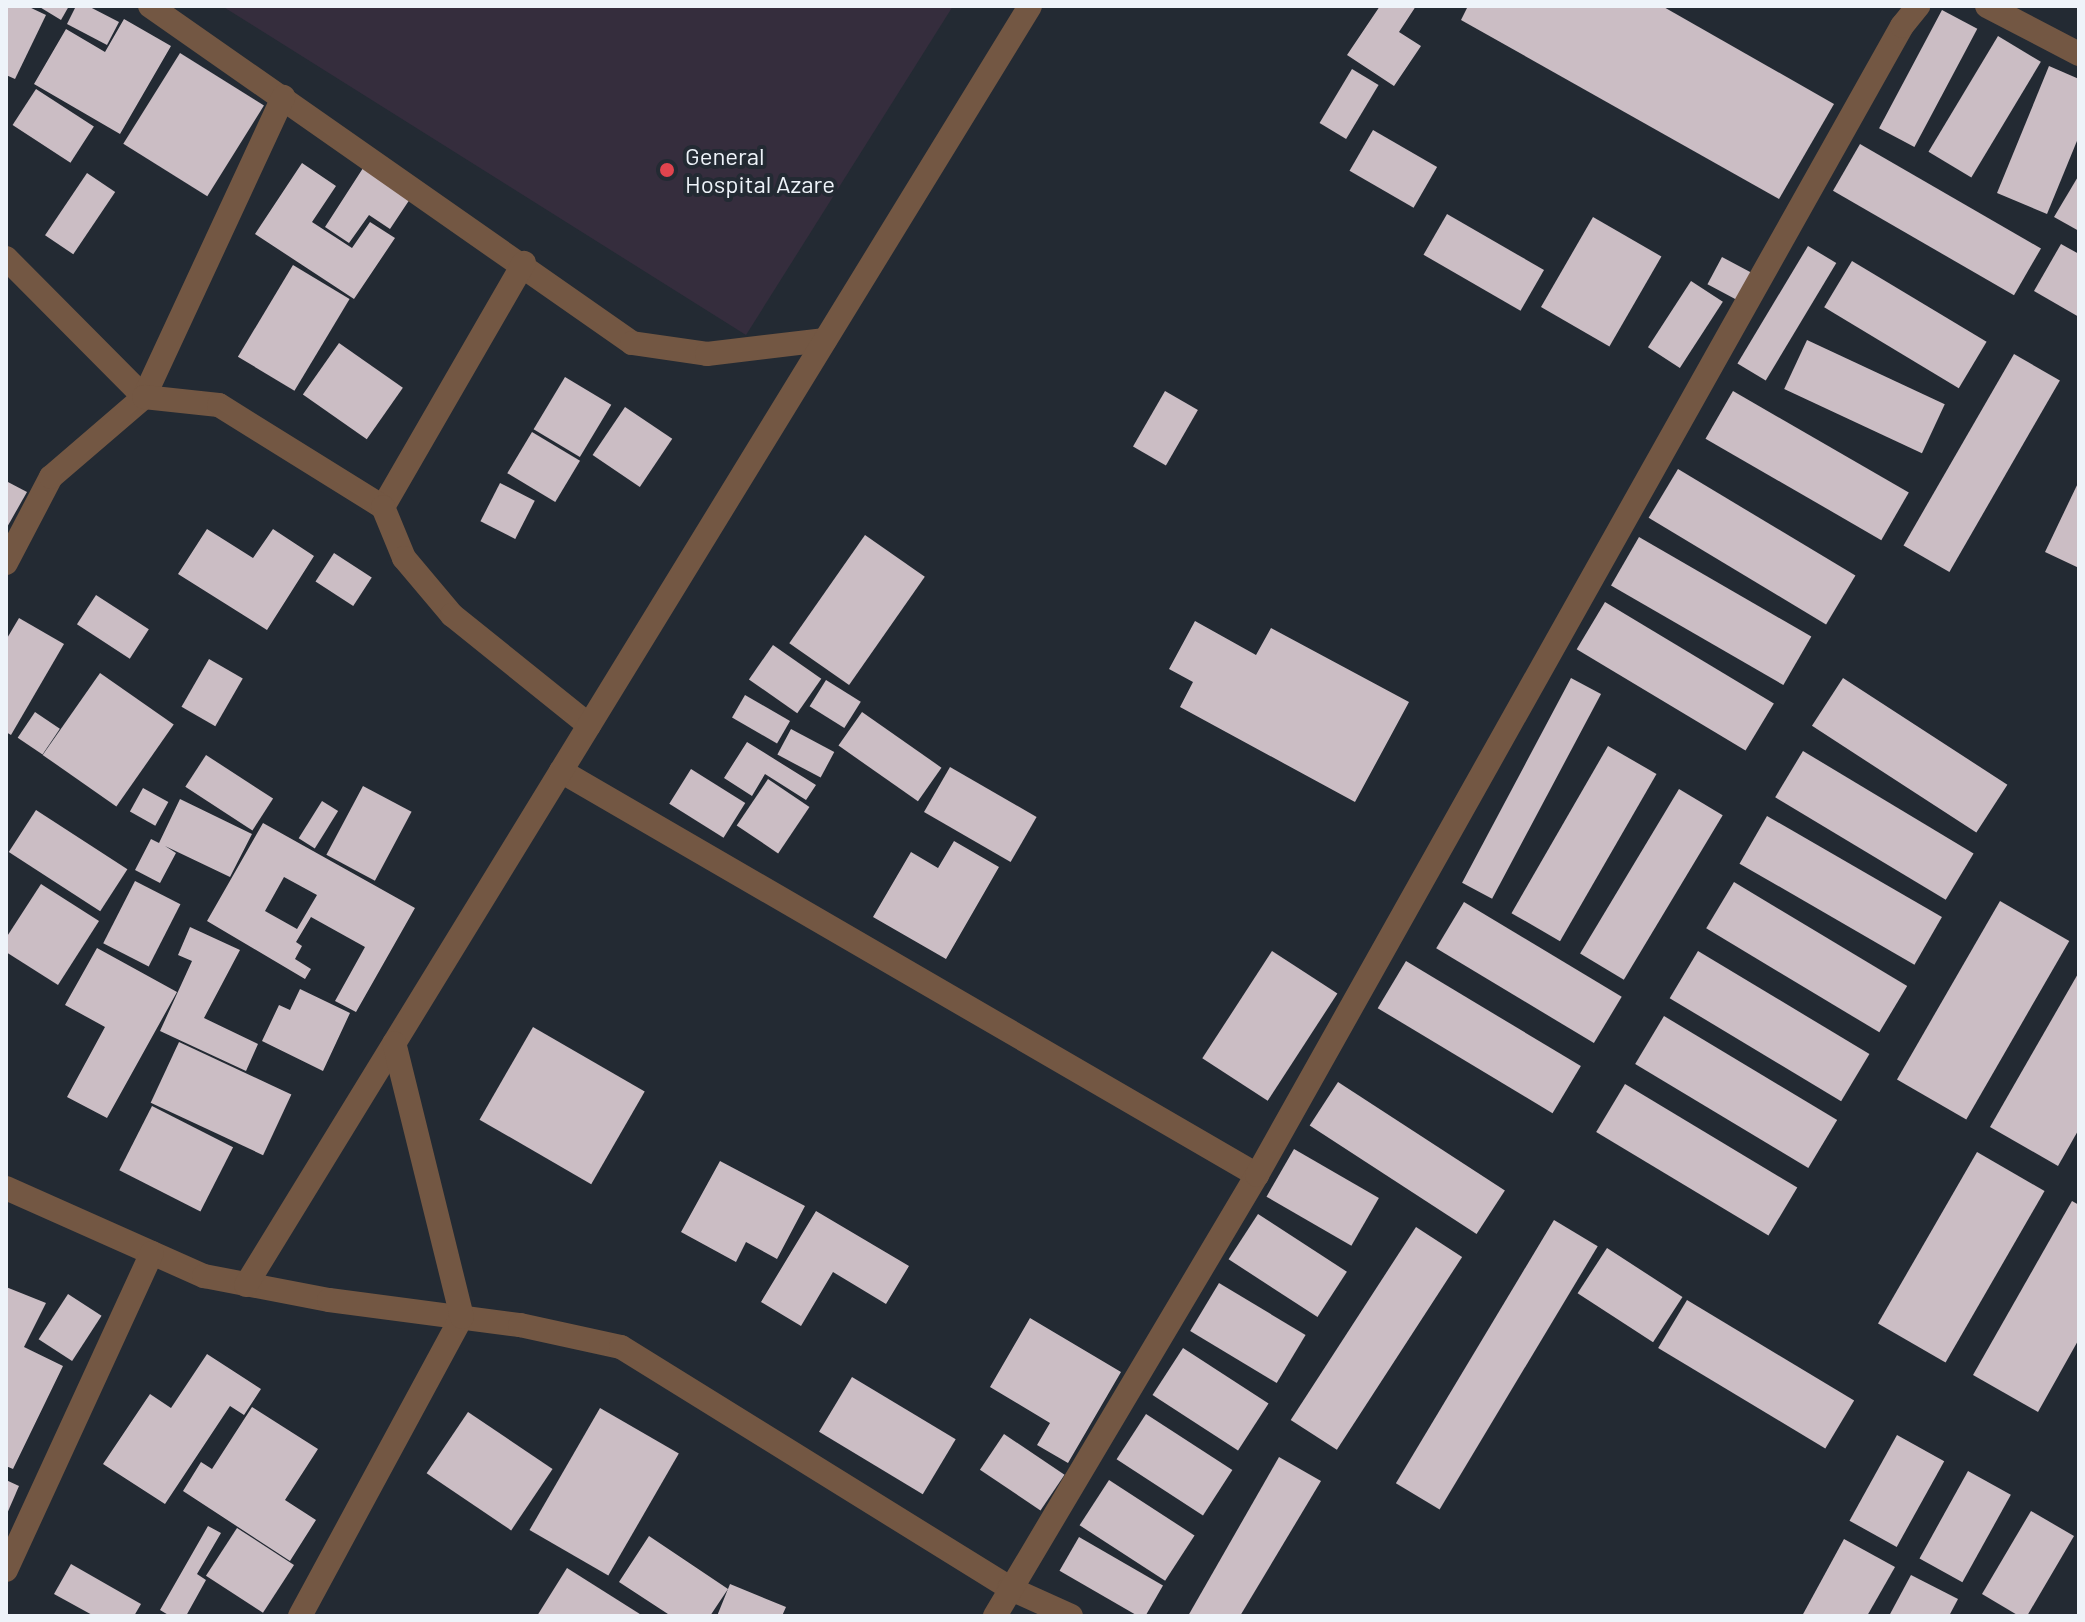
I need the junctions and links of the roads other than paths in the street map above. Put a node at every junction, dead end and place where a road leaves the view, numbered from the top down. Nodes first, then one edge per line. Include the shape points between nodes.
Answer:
1 (150, 6) edge
2 (1030, 6) edge
3 (1918, 6) edge
4 (1987, 6) edge
5 (2079, 54) edge
6 (283, 97) junction
7 (6, 258) edge
8 (524, 263) junction
9 (825, 340) junction
10 (144, 397) junction
11 (383, 507) junction
12 (6, 563) edge
13 (589, 725) junction
14 (561, 771) junction
15 (394, 1043) junction
16 (1257, 1175) junction
17 (6, 1188) edge
18 (152, 1253) junction
19 (246, 1285) junction
20 (462, 1317) junction
21 (6, 1570) edge
22 (1009, 1588) junction
23 (300, 1616) edge
24 (995, 1616) edge
25 (1071, 1616) edge

1 - 6 street
2 - 9 street
3 - 16 street via 1902,26
4 - 5 street
6 - 8 street
6 - 10 street
7 - 10 street
8 - 9 street via 632,343 707,354
8 - 11 street
9 - 13 street
10 - 11 street via 219,405
10 - 12 street via 51,477
11 - 13 street via 404,558 452,615
13 - 14 street
14 - 15 street
14 - 16 street
15 - 19 street
15 - 20 street
16 - 22 street
17 - 18 street
18 - 19 street via 204,1276
18 - 21 street
19 - 20 street
20 - 22 street via 621,1347
20 - 23 street
22 - 24 street
22 - 25 street

